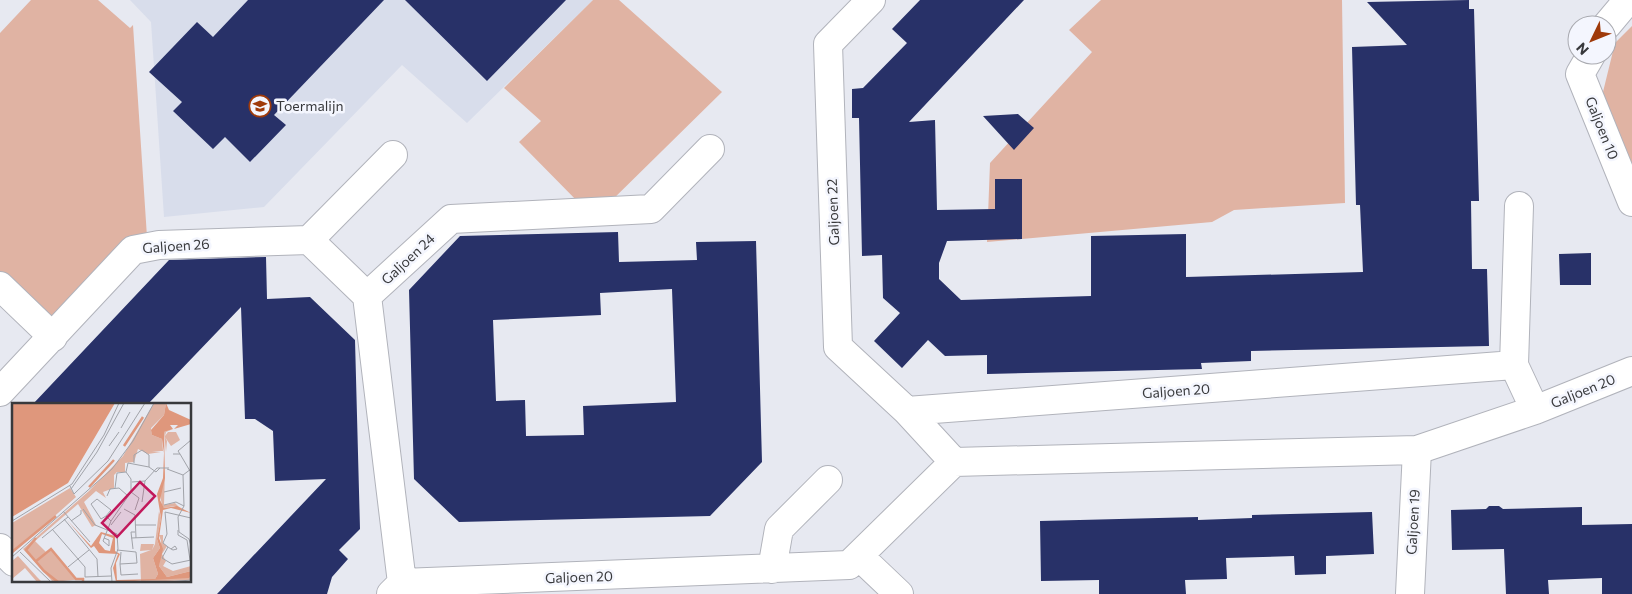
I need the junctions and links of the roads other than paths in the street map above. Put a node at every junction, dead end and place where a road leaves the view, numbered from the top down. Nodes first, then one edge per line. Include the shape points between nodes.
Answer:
1 (871, 0) edge
2 (1628, 0) edge
3 (1615, 15) edge
4 (1585, 65) edge
5 (710, 149) dead end
6 (392, 155) dead end
7 (1632, 202) edge
8 (1519, 206) dead end
9 (309, 240) junction
10 (0, 286) edge
11 (367, 296) junction
12 (53, 337) junction
13 (1514, 365) junction
14 (1632, 371) edge
15 (0, 392) edge
16 (1535, 410) junction
17 (907, 411) junction
18 (1417, 450) junction
19 (954, 462) junction
20 (828, 480) dead end
21 (0, 548) edge
22 (859, 556) junction
23 (12, 560) edge
24 (772, 569) junction
25 (536, 586) edge
26 (397, 588) edge
27 (899, 594) edge
28 (1410, 594) edge

1 - 17 street, Galjoen 22 via 828,44 838,347
2 - 3 street
4 - 7 street, Galjoen 10 via 1580,74
5 - 11 street, Galjoen 24 via 651,209 451,220
6 - 9 street
8 - 13 street, Galjoen 20
9 - 11 street
9 - 12 street, Galjoen 26 via 159,245 133,250
10 - 12 street
11 - 26 street
12 - 15 street, Galjoen 26
13 - 16 street, Galjoen 20
13 - 17 street, Galjoen 20
14 - 16 street, Galjoen 20
16 - 18 street, Galjoen 20
17 - 19 street
18 - 19 street, Galjoen 20
18 - 28 street, Galjoen 19
19 - 22 street, Galjoen 20
20 - 24 street via 779,530
21 - 23 street
22 - 24 street, Galjoen 20 via 849,565
22 - 27 street
24 - 25 street, Galjoen 20
25 - 26 street, Galjoen 20

